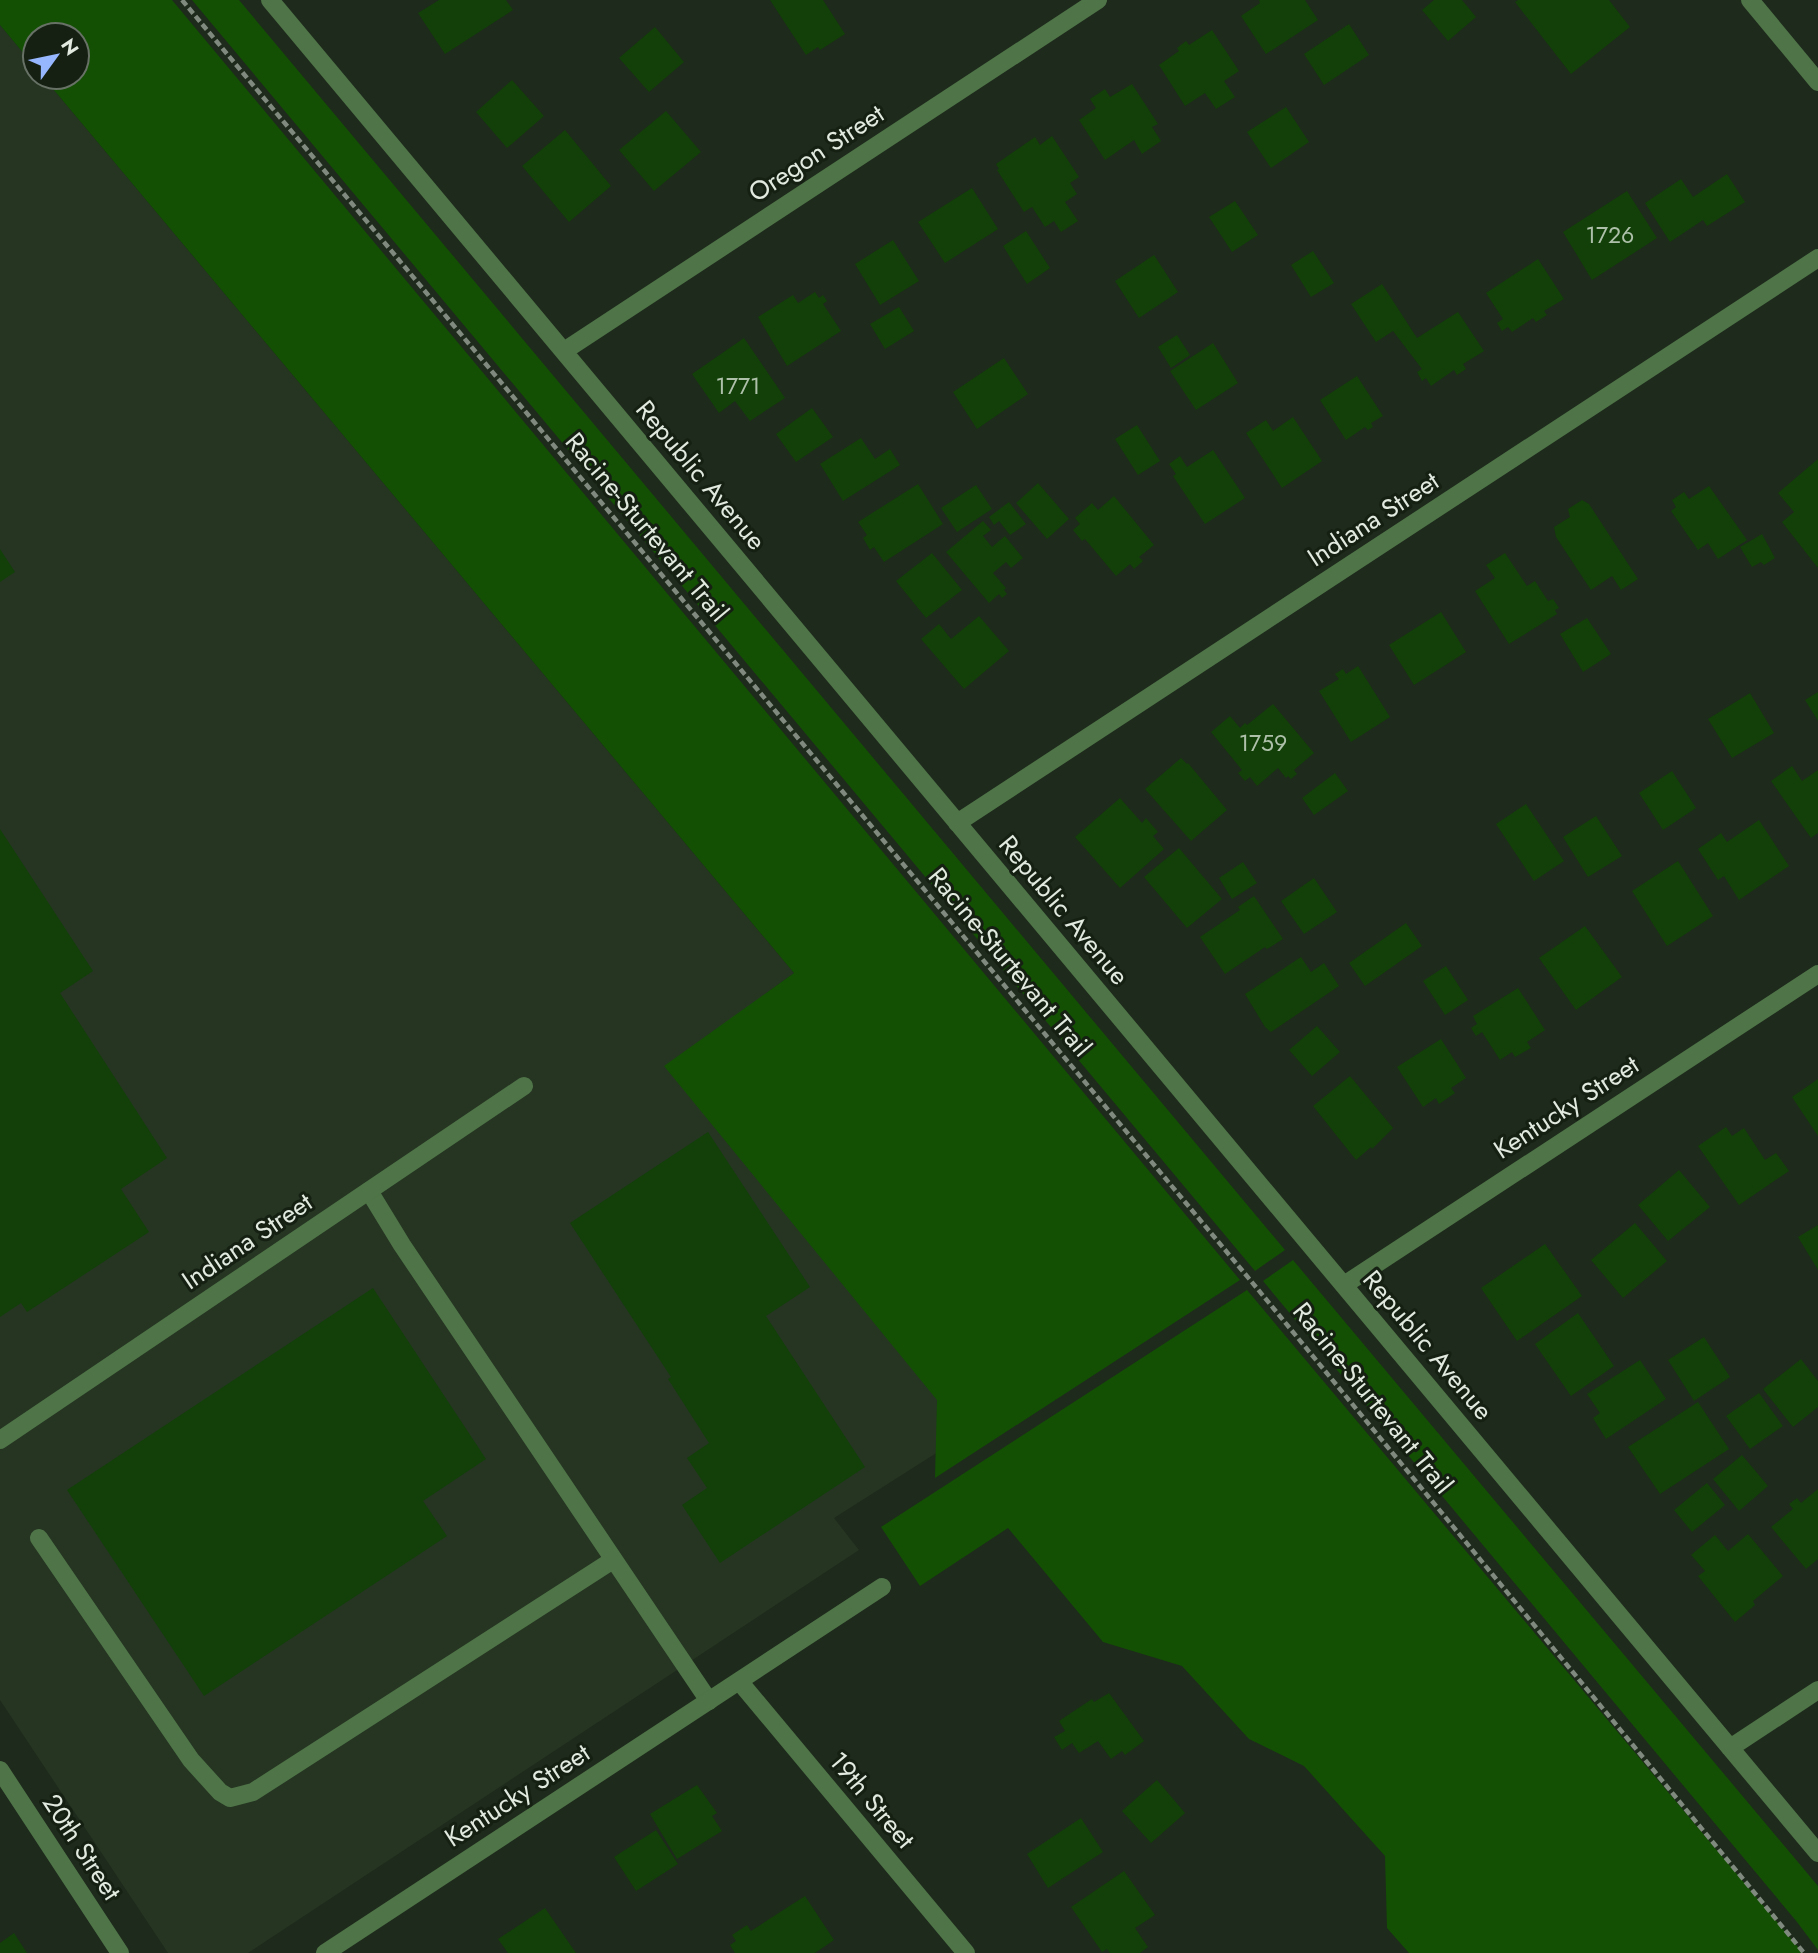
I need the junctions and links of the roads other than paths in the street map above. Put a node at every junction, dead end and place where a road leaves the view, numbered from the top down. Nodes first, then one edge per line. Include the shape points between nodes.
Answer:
1 (270, 0) edge
2 (1098, 0) edge
3 (1749, 0) edge
4 (1818, 82) edge
5 (1818, 258) edge
6 (564, 351) junction
7 (957, 822) junction
8 (1818, 974) edge
9 (524, 1086) dead end
10 (369, 1191) junction
11 (1343, 1285) junction
12 (0, 1440) edge
13 (39, 1538) dead end
14 (613, 1560) junction
15 (883, 1587) dead end
16 (739, 1681) junction
17 (1818, 1690) edge
18 (709, 1701) junction
19 (1730, 1748) junction
20 (0, 1770) edge
21 (1818, 1853) edge
22 (120, 1953) edge
23 (325, 1953) edge
24 (966, 1953) edge

1 - 6 street, Republic Avenue
2 - 6 street, Oregon Street
3 - 4 street
5 - 7 street, Indiana Street
6 - 7 street, Republic Avenue
7 - 11 street, Republic Avenue
8 - 11 street, Kentucky Street
9 - 10 street, Indiana Street
10 - 12 street, Indiana Street
10 - 14 street
11 - 19 street, Republic Avenue
13 - 14 street via 191,1760 230,1798 253,1792
14 - 18 street
15 - 16 street, Kentucky Street
16 - 18 street, Kentucky Street
16 - 24 street, 19th Street
17 - 19 street
18 - 23 street, Kentucky Street
19 - 21 street, Republic Avenue
20 - 22 street, 20th Street

